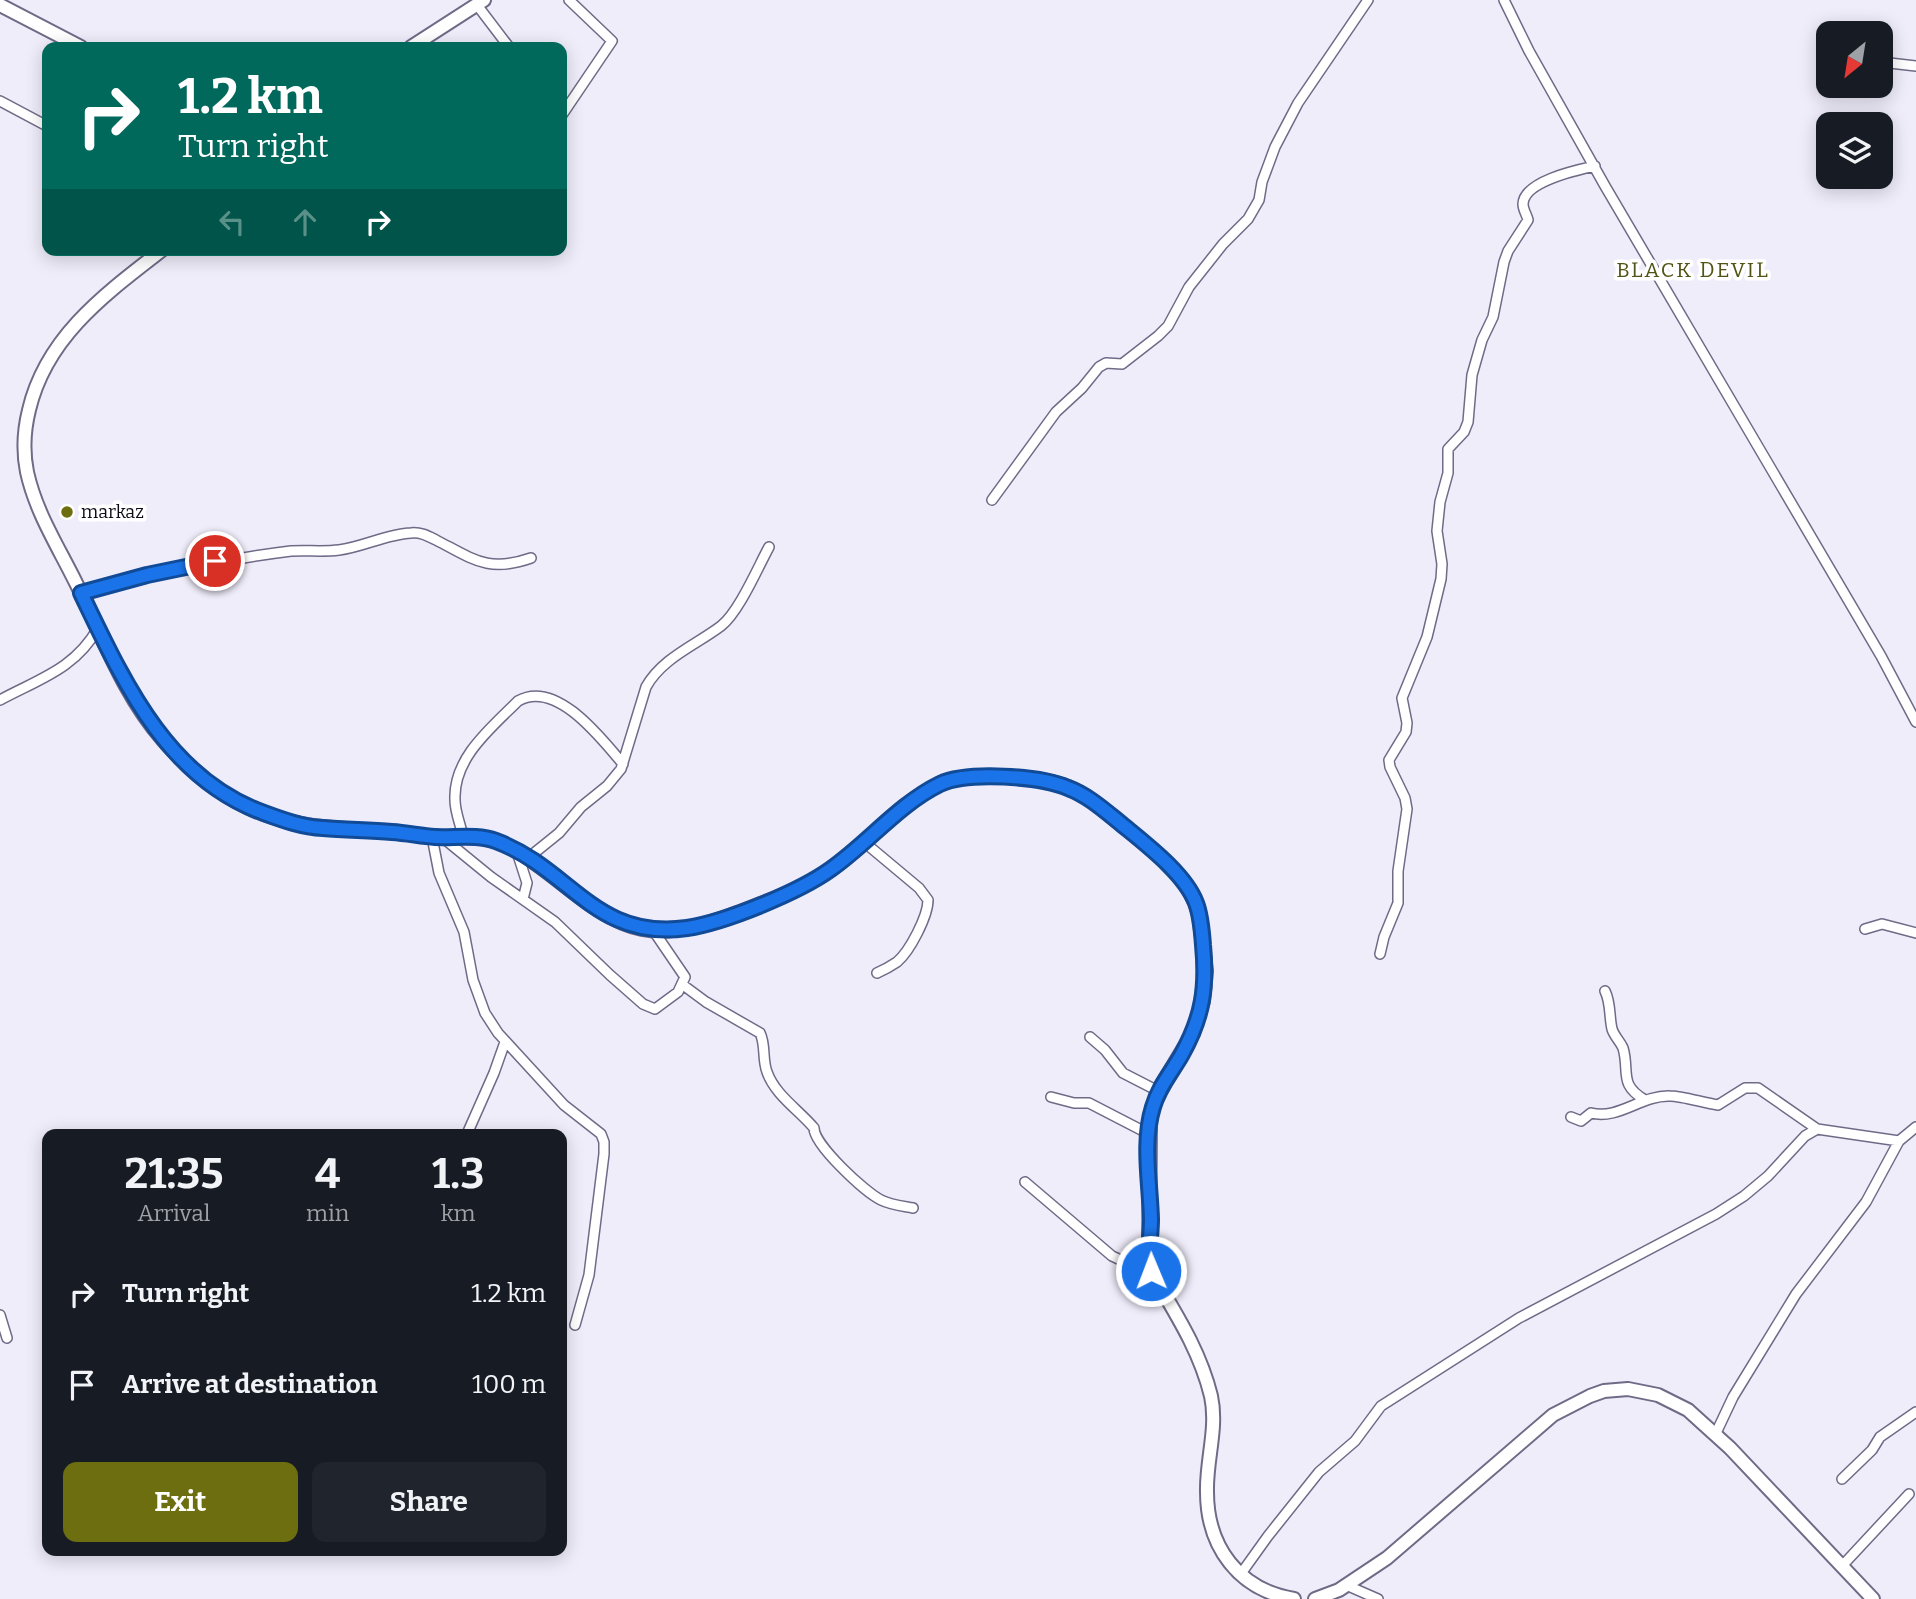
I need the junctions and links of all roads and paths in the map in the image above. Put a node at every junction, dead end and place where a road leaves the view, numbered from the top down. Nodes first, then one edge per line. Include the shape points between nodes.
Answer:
1 (569, 0) edge
2 (1368, 0) edge
3 (1504, 0) edge
4 (480, 2) edge
5 (0, 5) edge
6 (71, 42) edge
7 (419, 42) edge
8 (506, 42) edge
9 (1894, 63) edge
10 (1916, 66) edge
11 (0, 101) edge
12 (567, 108) edge
13 (42, 123) edge
14 (1595, 166) junction
15 (154, 256) edge
16 (992, 500) dead end
17 (769, 547) dead end
18 (531, 558) dead end
19 (81, 593) junction
20 (99, 628) junction
21 (0, 700) edge
22 (1916, 722) edge
23 (624, 764) junction
24 (437, 837) junction
25 (463, 837) junction
26 (864, 842) junction
27 (522, 855) junction
28 (523, 899) junction
29 (1865, 929) dead end
30 (653, 930) junction
31 (1916, 933) edge
32 (1380, 954) dead end
33 (877, 974) dead end
34 (683, 985) junction
35 (1605, 991) dead end
36 (1090, 1037) dead end
37 (506, 1042) junction
38 (1158, 1091) junction
39 (1051, 1097) dead end
40 (1646, 1100) junction
41 (1571, 1117) dead end
42 (1916, 1127) edge
43 (469, 1129) edge
44 (1817, 1129) junction
45 (1149, 1133) junction
46 (1899, 1141) junction
47 (1025, 1182) dead end
48 (913, 1208) dead end
49 (1153, 1275) junction
50 (0, 1315) edge
51 (575, 1325) dead end
52 (7, 1338) dead end
53 (1916, 1412) edge
54 (1716, 1433) junction
55 (1842, 1479) dead end
56 (1909, 1494) dead end
57 (1842, 1566) junction
58 (1240, 1575) junction
59 (1346, 1585) junction
60 (1294, 1599) edge
61 (1315, 1599) edge
62 (1378, 1599) edge
63 (1873, 1599) edge

1 - 12 street via 612,41
2 - 16 street via 1294,111 1275,147 1254,211 1189,287 1168,326 1122,364 1099,367 1056,412
3 - 14 street
4 - 7 main road
4 - 8 street
5 - 6 main road
9 - 10 street
11 - 13 street
14 - 22 street
14 - 32 street via 1556,176 1525,197 1528,220 1504,261 1493,317 1472,375 1468,422 1448,449 1437,531 1441,579 1427,637 1402,698 1406,732 1389,760 1407,809 1398,903
15 - 19 main road via 61,339 42,371 29,407 25,452 32,489
17 - 23 street via 722,625 652,677
18 - 19 street via 515,564 486,564 421,533 406,533 341,550 215,561
19 - 20 main road
20 - 21 street via 86,648 64,667
20 - 24 main road via 144,715 162,739 216,789 253,810 308,827
23 - 25 street via 576,714 544,696 526,697 475,744 466,761 454,803
23 - 27 street via 559,833
24 - 25 main road
24 - 28 street
24 - 37 street via 439,873 464,932 480,1002
25 - 27 main road via 489,839
26 - 30 main road via 834,867 790,893 709,923
26 - 33 street via 928,900 905,953
26 - 38 main road via 937,786 962,777 1054,783 1107,812 1184,883 1199,914 1206,971 1203,1001 1193,1033
27 - 28 street via 527,883
27 - 30 main road via 610,917
28 - 34 street via 555,922 646,1006 660,1007
29 - 31 street via 1882,925
30 - 34 street via 684,974
34 - 48 street via 760,1033 768,1075 792,1108 814,1128 831,1158 877,1198
35 - 40 street via 1632,1092
36 - 38 street via 1123,1073
37 - 43 street
37 - 51 street via 569,1110 603,1139 589,1275
38 - 45 main road
39 - 45 street via 1089,1103
40 - 41 street via 1603,1116 1591,1113 1581,1121
40 - 44 street via 1670,1096 1718,1105 1745,1087 1758,1088
42 - 46 street
44 - 46 street
44 - 58 street via 1768,1176 1716,1214 1519,1318 1381,1406 1355,1441 1320,1472
45 - 49 main road via 1148,1257
46 - 54 street via 1866,1202 1796,1294
47 - 49 street via 1112,1256
49 - 58 main road via 1194,1345 1211,1397 1214,1423 1207,1503 1224,1554
50 - 52 street
53 - 55 street via 1880,1437
54 - 57 main road
54 - 59 main road via 1688,1410 1658,1395 1628,1389 1590,1396 1553,1415 1387,1558
56 - 57 street
57 - 63 main road
58 - 60 main road via 1261,1589
59 - 61 main road
59 - 62 street

